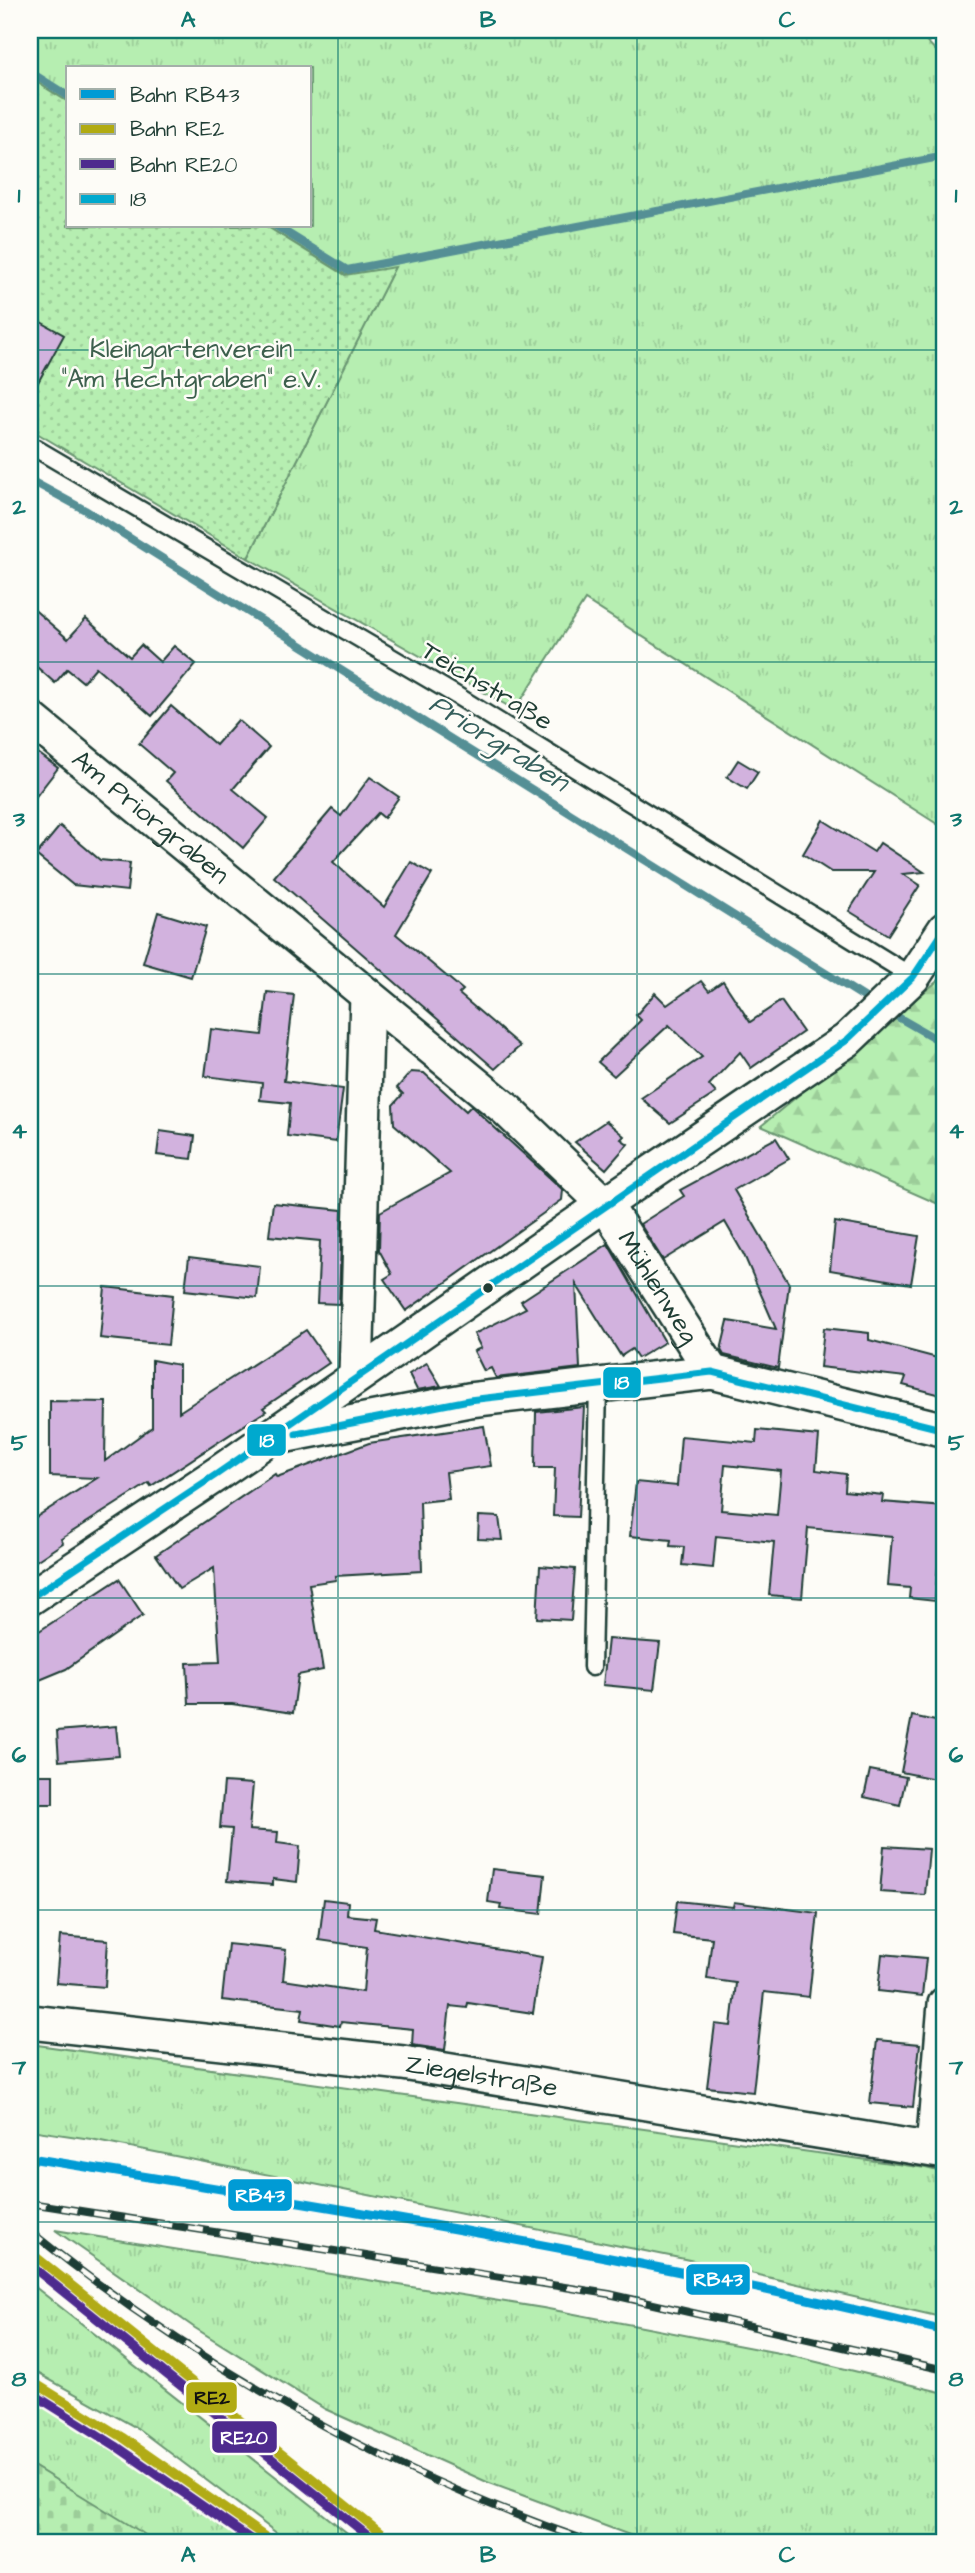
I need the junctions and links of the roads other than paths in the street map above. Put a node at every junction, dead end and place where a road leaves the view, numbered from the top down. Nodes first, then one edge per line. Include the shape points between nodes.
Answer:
1 (940, 30) edge
2 (945, 36) edge
3 (30, 445) edge
4 (30, 718) edge
5 (945, 929) edge
6 (913, 977) junction
7 (367, 995) junction
8 (605, 1204) junction
9 (712, 1372) junction
10 (356, 1376) junction
11 (598, 1385) junction
12 (945, 1430) edge
13 (263, 1440) junction
14 (30, 1598) edge
15 (592, 1667) dead end
16 (945, 2004) edge
17 (30, 2022) edge
18 (939, 2150) edge

1 - 2 lane
3 - 6 lane, Teichstraße via 454,694
4 - 7 street, Am Priorgraben
5 - 6 street
6 - 8 street via 847,1041
7 - 8 street, Am Priorgraben via 507,1110
7 - 10 street
8 - 9 street, Mühlenweg
8 - 10 street
9 - 11 street, Mühlenweg
9 - 12 street, Mühlenweg
10 - 13 street
11 - 13 street, Mühlenweg via 469,1400
11 - 15 lane
13 - 14 street
16 - 18 street, Ziegelstraße
17 - 18 street, Ziegelstraße via 404,2063

